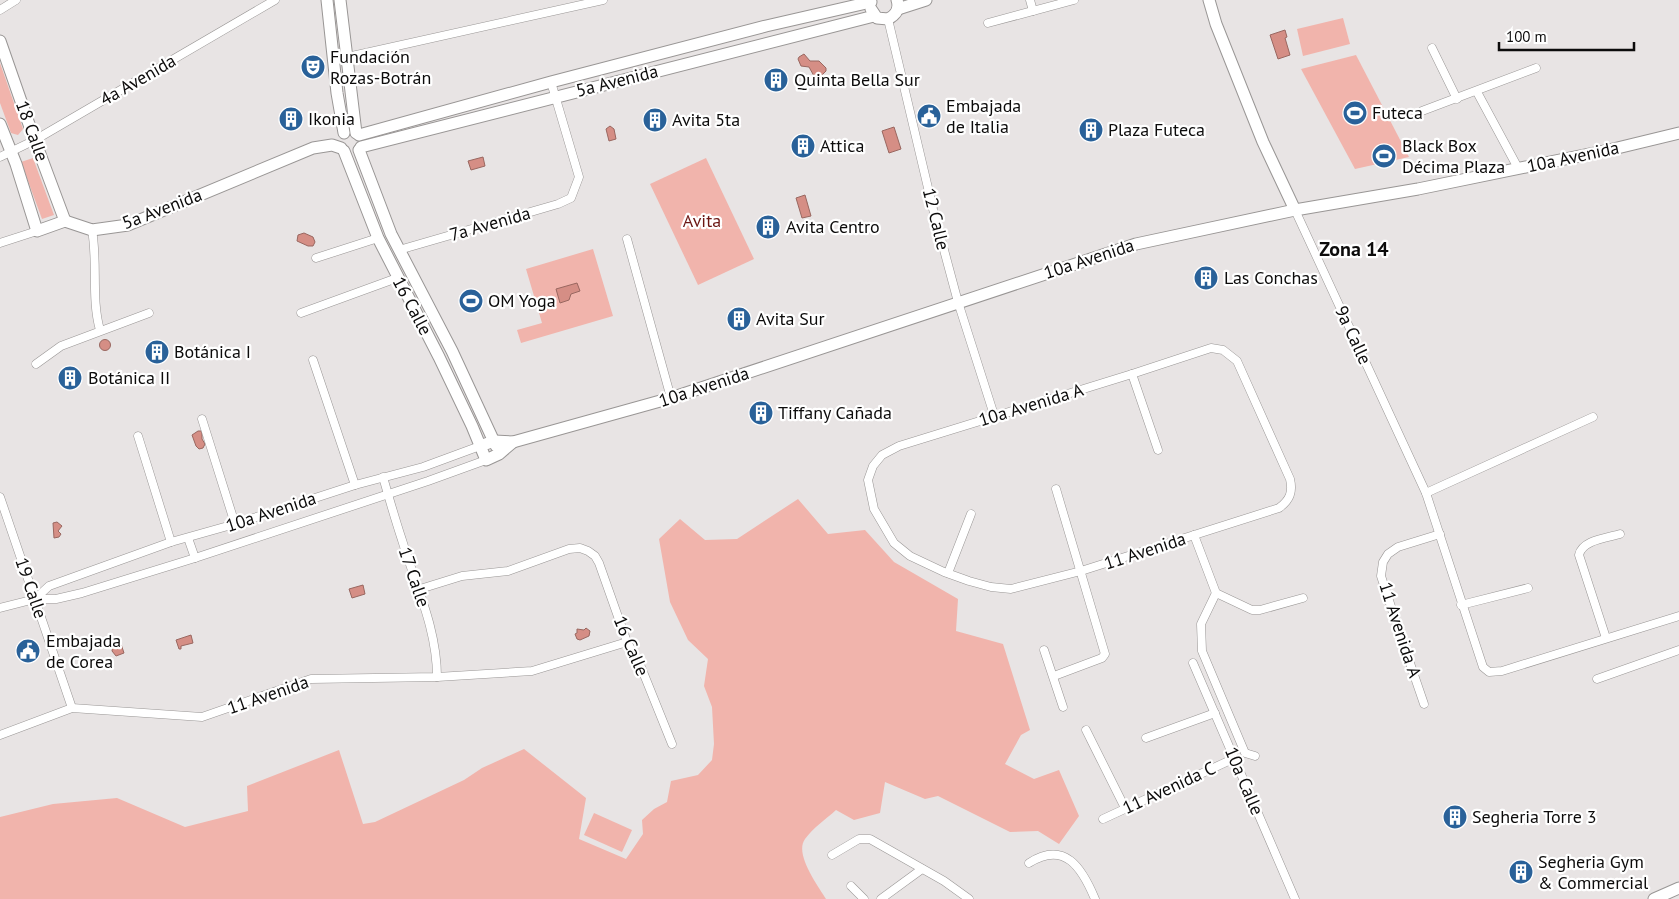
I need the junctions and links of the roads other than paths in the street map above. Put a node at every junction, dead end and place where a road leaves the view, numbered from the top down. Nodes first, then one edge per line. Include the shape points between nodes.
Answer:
1 (16, 0) edge
2 (276, 0) edge
3 (327, 0) edge
4 (340, 0) edge
5 (603, 0) edge
6 (926, 0) edge
7 (1030, 0) edge
8 (1074, 0) edge
9 (1208, 0) edge
10 (871, 1) edge
11 (897, 5) edge
12 (0, 10) edge
13 (1033, 11) junction
14 (874, 16) junction
15 (888, 19) junction
16 (988, 23) dead end
17 (0, 41) edge
18 (1432, 48) dead end
19 (346, 57) junction
20 (334, 60) junction
21 (1536, 68) dead end
22 (551, 82) junction
23 (1477, 92) junction
24 (556, 96) junction
25 (1458, 99) junction
26 (1422, 111) dead end
27 (0, 124) edge
28 (1679, 133) edge
29 (35, 140) junction
30 (351, 142) junction
31 (5, 155) edge
32 (1518, 168) junction
33 (1295, 210) junction
34 (65, 221) junction
35 (92, 230) junction
36 (37, 231) junction
37 (378, 238) junction
38 (627, 239) dead end
39 (0, 243) edge
40 (399, 250) junction
41 (316, 258) dead end
42 (397, 278) junction
43 (958, 302) junction
44 (148, 313) dead end
45 (301, 313) dead end
46 (100, 330) junction
47 (1223, 350) joint
48 (313, 360) dead end
49 (36, 364) dead end
50 (1132, 374) junction
51 (671, 398) junction
52 (994, 415) junction
53 (1593, 417) dead end
54 (202, 420) dead end
55 (484, 421) junction
56 (138, 436) dead end
57 (531, 437) junction
58 (494, 441) junction
59 (513, 442) junction
60 (480, 446) junction
61 (1158, 450) dead end
62 (500, 454) junction
63 (486, 460) junction
64 (384, 477) junction
65 (355, 485) junction
66 (1056, 489) dead end
67 (1426, 493) junction
68 (388, 494) junction
69 (870, 494) joint
70 (0, 497) edge
71 (972, 514) dead end
72 (235, 524) junction
73 (1440, 534) junction
74 (1620, 534) dead end
75 (1194, 535) junction
76 (188, 538) junction
77 (172, 542) junction
78 (195, 558) junction
79 (1081, 572) junction
80 (948, 573) junction
81 (1528, 588) dead end
82 (420, 589) junction
83 (1216, 593) junction
84 (1303, 598) dead end
85 (35, 599) junction
86 (1462, 605) junction
87 (0, 608) edge
88 (1679, 616) edge
89 (1606, 638) junction
90 (627, 642) junction
91 (1044, 650) dead end
92 (1679, 650) edge
93 (1193, 663) dead end
94 (1054, 676) junction
95 (437, 677) junction
96 (1597, 679) dead end
97 (1424, 704) dead end
98 (1063, 707) dead end
99 (72, 708) junction
100 (1215, 713) junction
101 (1086, 730) dead end
102 (0, 735) edge
103 (1146, 738) dead end
104 (672, 744) dead end
105 (1255, 756) dead end
106 (1235, 758) junction
107 (1125, 808) junction
108 (1103, 818) dead end
109 (832, 855) dead end
110 (1029, 863) dead end
111 (922, 870) junction
112 (851, 886) dead end
113 (1679, 888) edge
114 (864, 899) edge
115 (881, 899) edge
116 (969, 899) edge
117 (1095, 899) edge
118 (1295, 899) edge
119 (1654, 899) edge

1 - 12 street
2 - 29 street, 4a Avenida
3 - 20 street, 16 Calle
4 - 19 street, 16 Calle
5 - 19 street
6 - 11 street
7 - 13 street
8 - 13 street
9 - 33 street, 9a Calle via 1263,142
10 - 14 street
10 - 22 street, 5a Avenida
11 - 15 street via 894,16
13 - 16 street
14 - 15 street
14 - 24 street, 5a Avenida
15 - 43 street, 12 Calle
17 - 29 street, 18 Calle
18 - 25 street
19 - 20 street
19 - 30 street, 16 Calle
20 - 30 street, 16 Calle via 337,93
21 - 23 street
22 - 24 street
22 - 30 street, 5a Avenida
23 - 25 street
23 - 32 street
24 - 30 street, 5a Avenida
24 - 40 street, 7a Avenida via 579,178 571,198
25 - 26 street
27 - 31 street, 18 Calle
28 - 32 street, 10a Avenida
29 - 31 street, 4a Avenida
29 - 34 street, 18 Calle
30 - 35 street, 5a Avenida via 314,148 128,225
30 - 37 street, 16 Calle
30 - 40 street, 16 Calle
31 - 36 street, 18 Calle
32 - 33 street, 10a Avenida
33 - 43 street, 10a Avenida via 1136,244
33 - 67 street, 9a Calle
34 - 35 street, 5a Avenida
34 - 36 street
35 - 46 street
36 - 39 street
37 - 41 street
37 - 42 street, 16 Calle
38 - 51 street
40 - 55 street, 16 Calle via 452,351
42 - 45 street
42 - 60 street, 16 Calle via 439,357
43 - 51 street, 10a Avenida
43 - 52 street, 12 Calle
44 - 46 street
46 - 49 street via 61,346
47 - 50 street, 10a Avenida A via 1211,348
47 - 75 street, 11 Avenida via 1241,370 1292,486 1286,503 1279,508
48 - 65 street
50 - 52 street, 10a Avenida A
50 - 61 street
51 - 57 street, 10a Avenida
52 - 69 street, 10a Avenida A via 899,446 882,456 873,466 868,480
53 - 67 street
54 - 72 street
55 - 57 street via 502,435
55 - 58 street, 16 Calle
56 - 77 street
57 - 59 street, 10a Avenida
58 - 59 street, 10a Avenida
58 - 60 street, 10a Avenida
58 - 62 street, 16 Calle
59 - 62 street, 10a Avenida
60 - 63 street, 16 Calle
60 - 64 street, 10a Avenida
62 - 63 street, 10a Avenida
63 - 68 street, 10a Avenida
64 - 65 street, 10a Avenida
64 - 68 street, 17 Calle
65 - 72 street, 10a Avenida
66 - 79 street
67 - 73 street, 9a Calle
68 - 78 street, 10a Avenida
68 - 82 street, 17 Calle
69 - 80 street, 11 Avenida via 874,509 894,543 910,556
70 - 85 street, 19 Calle
71 - 80 street
72 - 76 street, 10a Avenida
73 - 86 street, 9a Calle
73 - 97 street, 11 Avenida A via 1398,547 1388,554 1381,576
74 - 89 street via 1585,545 1579,555
75 - 79 street, 11 Avenida
75 - 83 street
76 - 77 street, 10a Avenida
76 - 78 street
77 - 85 street, 10a Avenida via 49,586
78 - 85 street, 10a Avenida via 82,593 56,599
79 - 80 street, 11 Avenida via 1011,589 969,582
79 - 94 street via 1105,654
81 - 86 street
82 - 90 street, 16 Calle via 462,576 508,571 569,549 588,550 599,563
82 - 95 street, 17 Calle via 437,659
83 - 84 street via 1252,610
83 - 105 street via 1201,624 1202,651 1245,753
85 - 87 street, 10a Avenida
85 - 99 street, 19 Calle
86 - 89 street, 9a Calle via 1483,667 1490,672
88 - 89 street
90 - 95 street, 11 Avenida via 532,671
90 - 104 street, 16 Calle via 641,667
91 - 94 street
92 - 96 street
93 - 100 street, 10a Calle
94 - 98 street
95 - 99 street, 11 Avenida via 311,679 202,716
99 - 102 street, 11 Avenida
100 - 103 street
100 - 106 street, 10a Calle
101 - 107 street
106 - 107 street, 11 Avenida C
106 - 118 street, 10a Calle
107 - 108 street, 11 Avenida C
109 - 111 street via 859,839 870,839
110 - 117 street via 1041,856 1057,854 1069,859 1086,879
111 - 115 street
111 - 116 street
112 - 114 street
113 - 119 street

